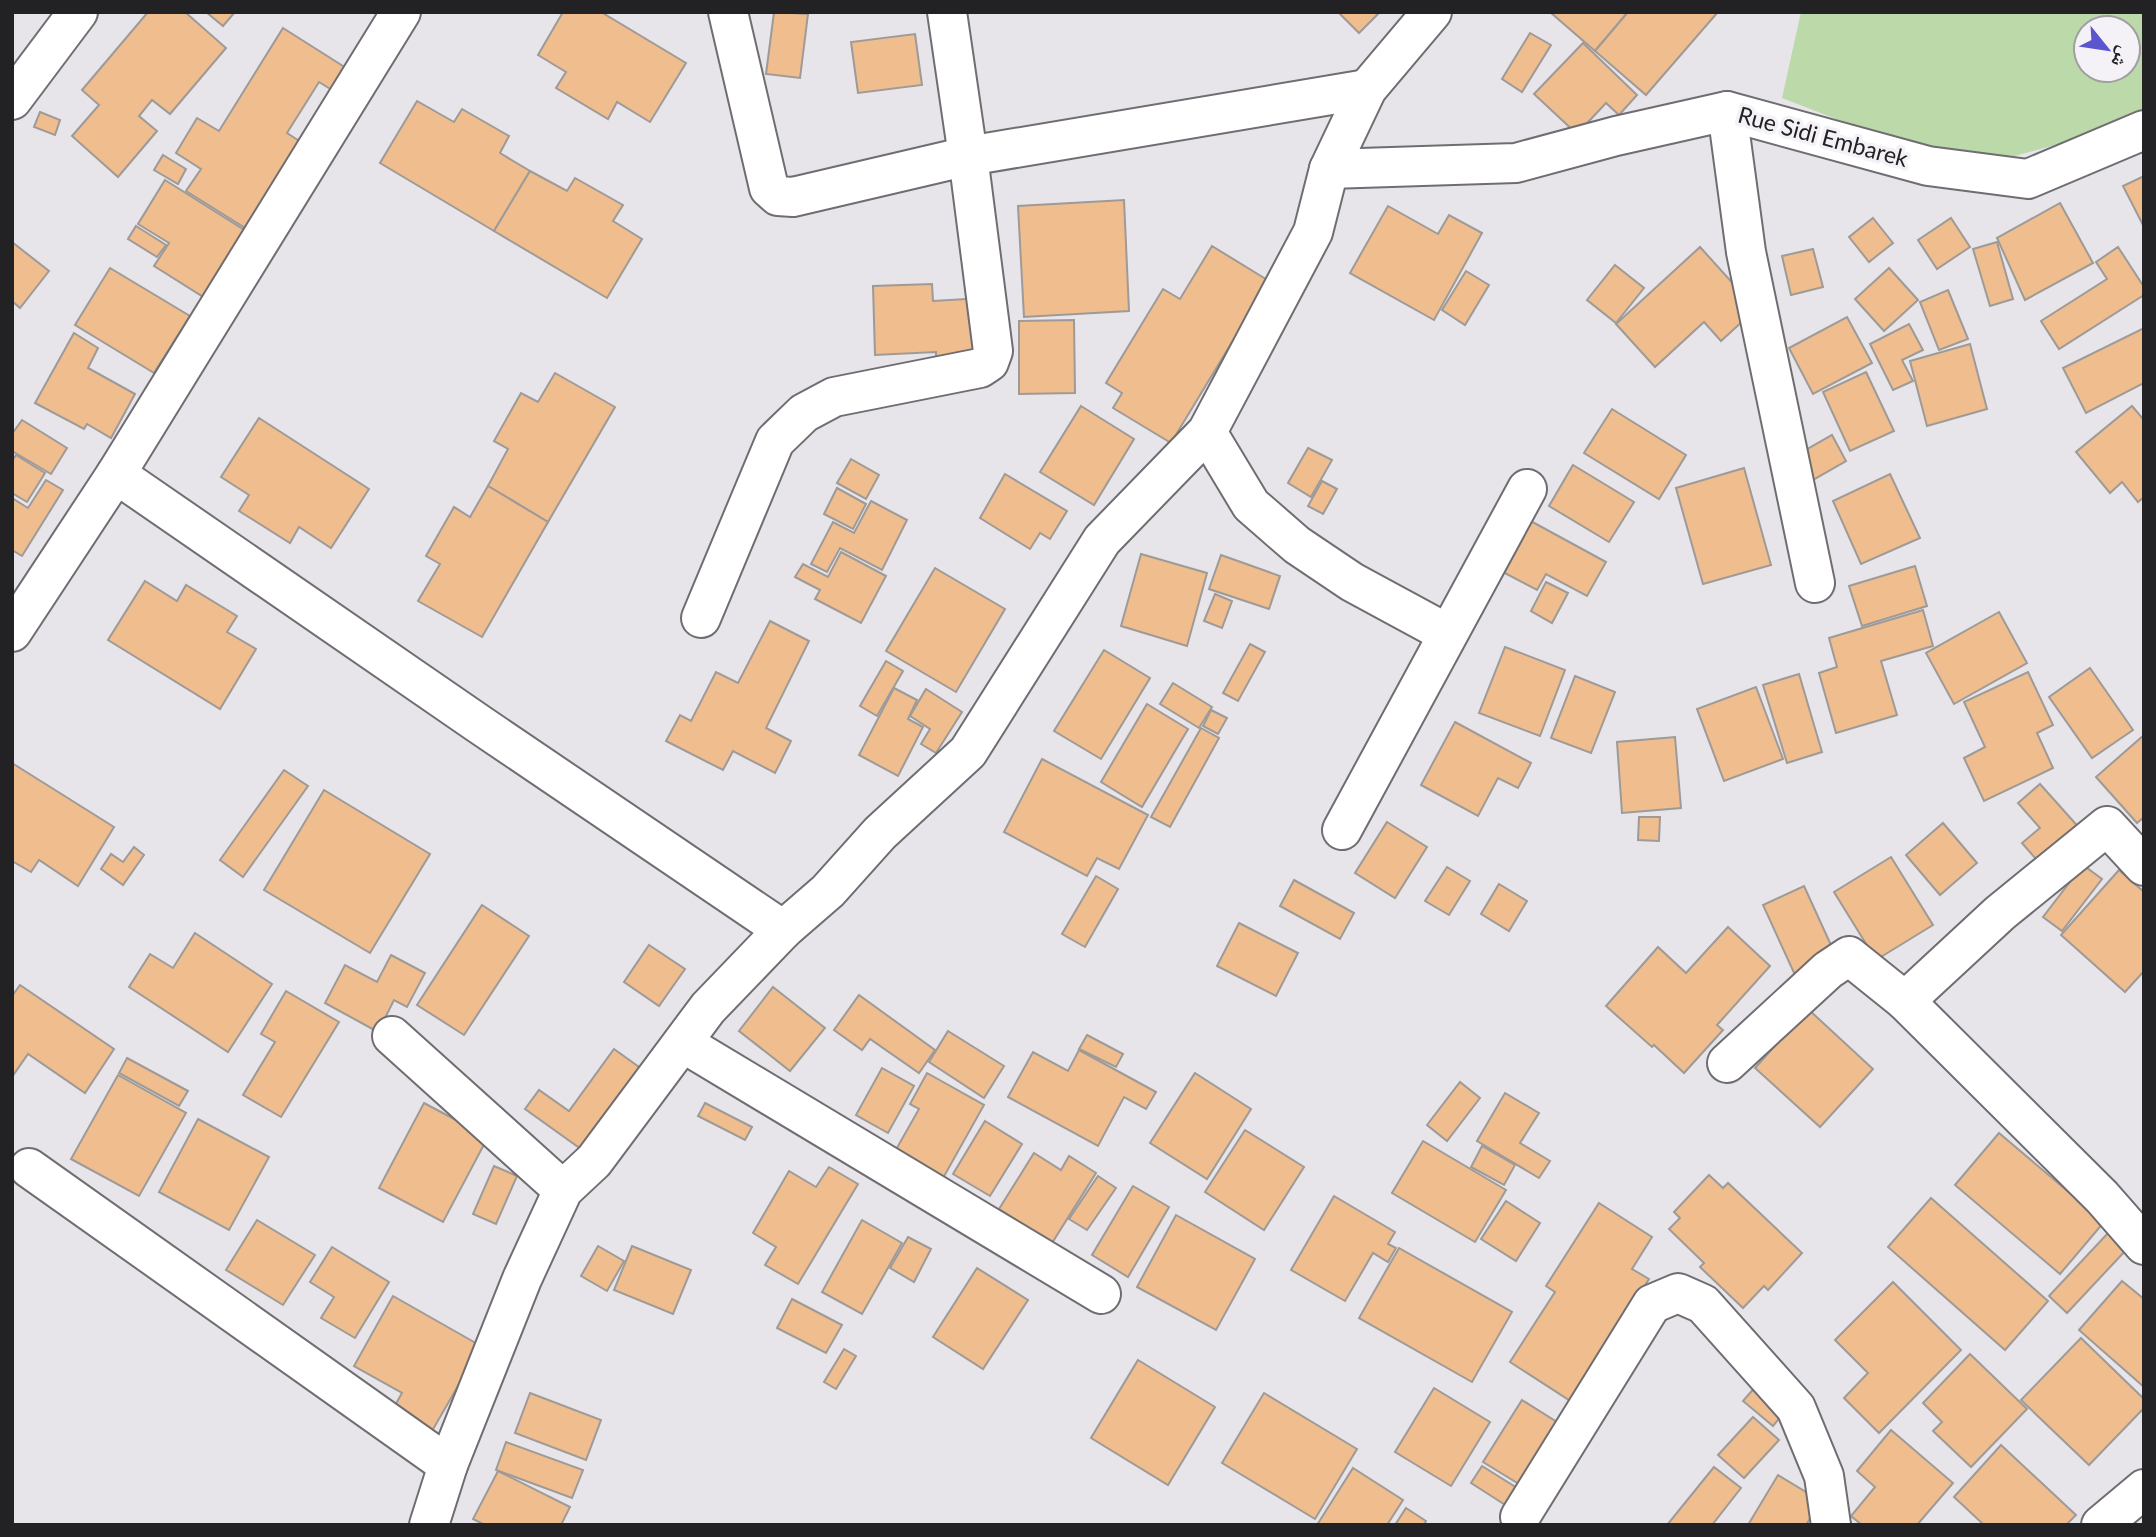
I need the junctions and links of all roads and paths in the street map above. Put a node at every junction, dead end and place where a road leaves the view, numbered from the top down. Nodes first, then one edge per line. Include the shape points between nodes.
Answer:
1 (78, 12) edge
2 (401, 12) edge
3 (728, 12) edge
4 (947, 12) edge
5 (1432, 12) edge
6 (1367, 89) junction
7 (12, 100) edge
8 (1727, 111) junction
9 (2144, 130) edge
10 (968, 156) junction
11 (1329, 169) junction
12 (1207, 432) junction
13 (116, 474) junction
14 (1527, 489) dead end
15 (1815, 583) dead end
16 (701, 618) dead end
17 (12, 632) edge
18 (1448, 634) junction
19 (1342, 830) dead end
20 (2144, 866) edge
21 (783, 930) junction
22 (1905, 1001) junction
23 (392, 1036) dead end
24 (683, 1043) junction
25 (1727, 1063) dead end
26 (29, 1168) dead end
27 (563, 1190) junction
28 (2144, 1245) edge
29 (1101, 1294) dead end
30 (448, 1465) junction
31 (2144, 1489) edge
32 (1520, 1517) dead end
33 (429, 1525) edge
34 (1831, 1525) edge
35 (2101, 1525) edge

1 - 7 street
2 - 13 street
3 - 10 street via 769,188 778,196 793,197
4 - 10 street
5 - 6 street
6 - 10 street
6 - 11 street
8 - 9 street, Rue Sidi Embarek via 1928,166 2028,179
8 - 11 street, Rue Sidi Embarek via 1516,163
8 - 15 street via 1746,252
10 - 16 street via 993,351 989,362 980,369 834,397 804,413 775,441
11 - 12 street via 1313,232
12 - 18 street via 1251,505 1297,545 1352,582
12 - 21 street via 1102,540 968,752
13 - 17 street
13 - 21 street
14 - 18 street
18 - 19 street
20 - 22 street via 2107,826 2000,913
21 - 24 street via 708,1008
22 - 25 street via 1849,956
22 - 28 street via 2102,1197
23 - 27 street
24 - 27 street via 594,1161
24 - 29 street
26 - 30 street
27 - 30 street
30 - 33 street
31 - 35 street
32 - 34 street via 1652,1304 1678,1293 1703,1304 1796,1408 1824,1476

